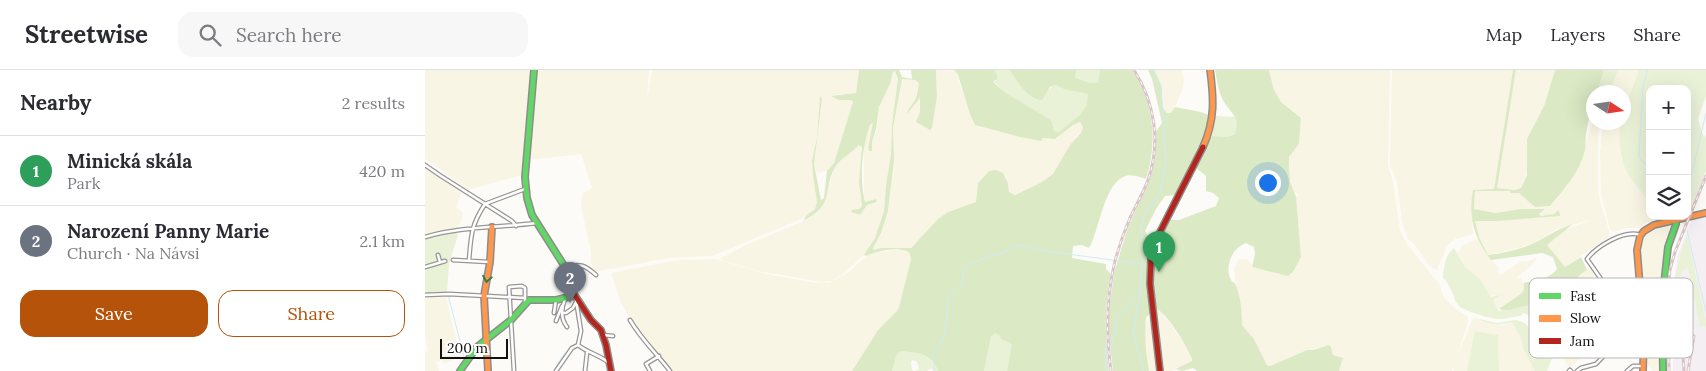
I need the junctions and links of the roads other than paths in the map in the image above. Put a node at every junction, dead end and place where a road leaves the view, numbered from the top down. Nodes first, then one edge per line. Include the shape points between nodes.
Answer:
1 (534, 70) edge
2 (1210, 70) edge
3 (425, 165) edge
4 (525, 189) junction
5 (485, 204) junction
6 (1706, 213) edge
7 (1691, 216) edge
8 (1673, 220) edge
9 (1679, 220) edge
10 (537, 223) junction
11 (516, 226) junction
12 (492, 227) junction
13 (473, 230) junction
14 (1638, 234) junction
15 (425, 237) edge
16 (438, 256) dead end
17 (453, 260) dead end
18 (469, 260) junction
19 (445, 261) dead end
20 (440, 262) junction
21 (490, 262) junction
22 (565, 267) junction
23 (425, 268) edge
24 (596, 275) dead end
25 (1599, 278) edge
26 (1640, 278) edge
27 (1666, 278) edge
28 (425, 295) edge
29 (483, 296) junction
30 (575, 297) junction
31 (510, 298) junction
32 (565, 298) junction
33 (526, 300) junction
34 (555, 300) junction
35 (563, 304) junction
36 (554, 313) dead end
37 (561, 313) junction
38 (511, 320) junction
39 (630, 320) dead end
40 (556, 321) dead end
41 (567, 327) dead end
42 (603, 335) junction
43 (613, 336) dead end
44 (486, 340) junction
45 (578, 345) junction
46 (587, 352) junction
47 (659, 356) junction
48 (1602, 358) edge
49 (1664, 358) edge
50 (610, 364) junction
51 (1643, 368) edge
52 (460, 371) edge
53 (487, 371) edge
54 (514, 371) edge
55 (556, 371) edge
56 (585, 371) edge
57 (611, 371) edge
58 (650, 371) edge
59 (670, 371) edge
60 (1160, 371) edge
61 (1577, 371) edge
62 (1627, 371) edge
63 (1663, 371) edge

1 - 4 street
2 - 60 street via 1215,99 1211,128 1199,158 1164,222 1150,264 1149,282
3 - 5 street
4 - 5 street
4 - 10 street
5 - 11 street
5 - 13 street
6 - 7 street
8 - 14 street via 1652,225
9 - 27 street via 1668,247
10 - 11 street
10 - 22 street
11 - 12 street
12 - 13 street
12 - 21 street
13 - 15 street
13 - 18 street
14 - 25 street via 1615,238 1587,259
14 - 26 street
16 - 20 street
17 - 18 street
18 - 21 street
19 - 20 street
20 - 23 street
21 -> 29 street
22 - 24 street via 586,266
22 - 30 street
28 - 29 street
29 - 31 street
29 - 44 street
30 - 32 street
30 - 37 street via 573,308
30 - 42 street
30 - 45 street via 581,331
31 - 33 street
31 - 33 street via 509,287 522,286
31 - 38 street
32 - 34 street
32 - 35 street
33 - 34 street
33 - 38 street
34 - 36 street
35 - 37 street
35 - 40 street
37 - 41 street
38 - 44 street
38 - 54 street
39 - 47 street
42 - 43 street
42 - 50 street
44 - 52 street
44 - 53 street
45 - 46 street
45 - 55 street via 572,348
46 - 50 street via 602,357
46 - 56 street
47 - 58 street via 646,364
47 - 59 street
48 - 61 street via 1596,364
49 - 63 street
50 - 57 street
51 - 62 street via 1633,366

